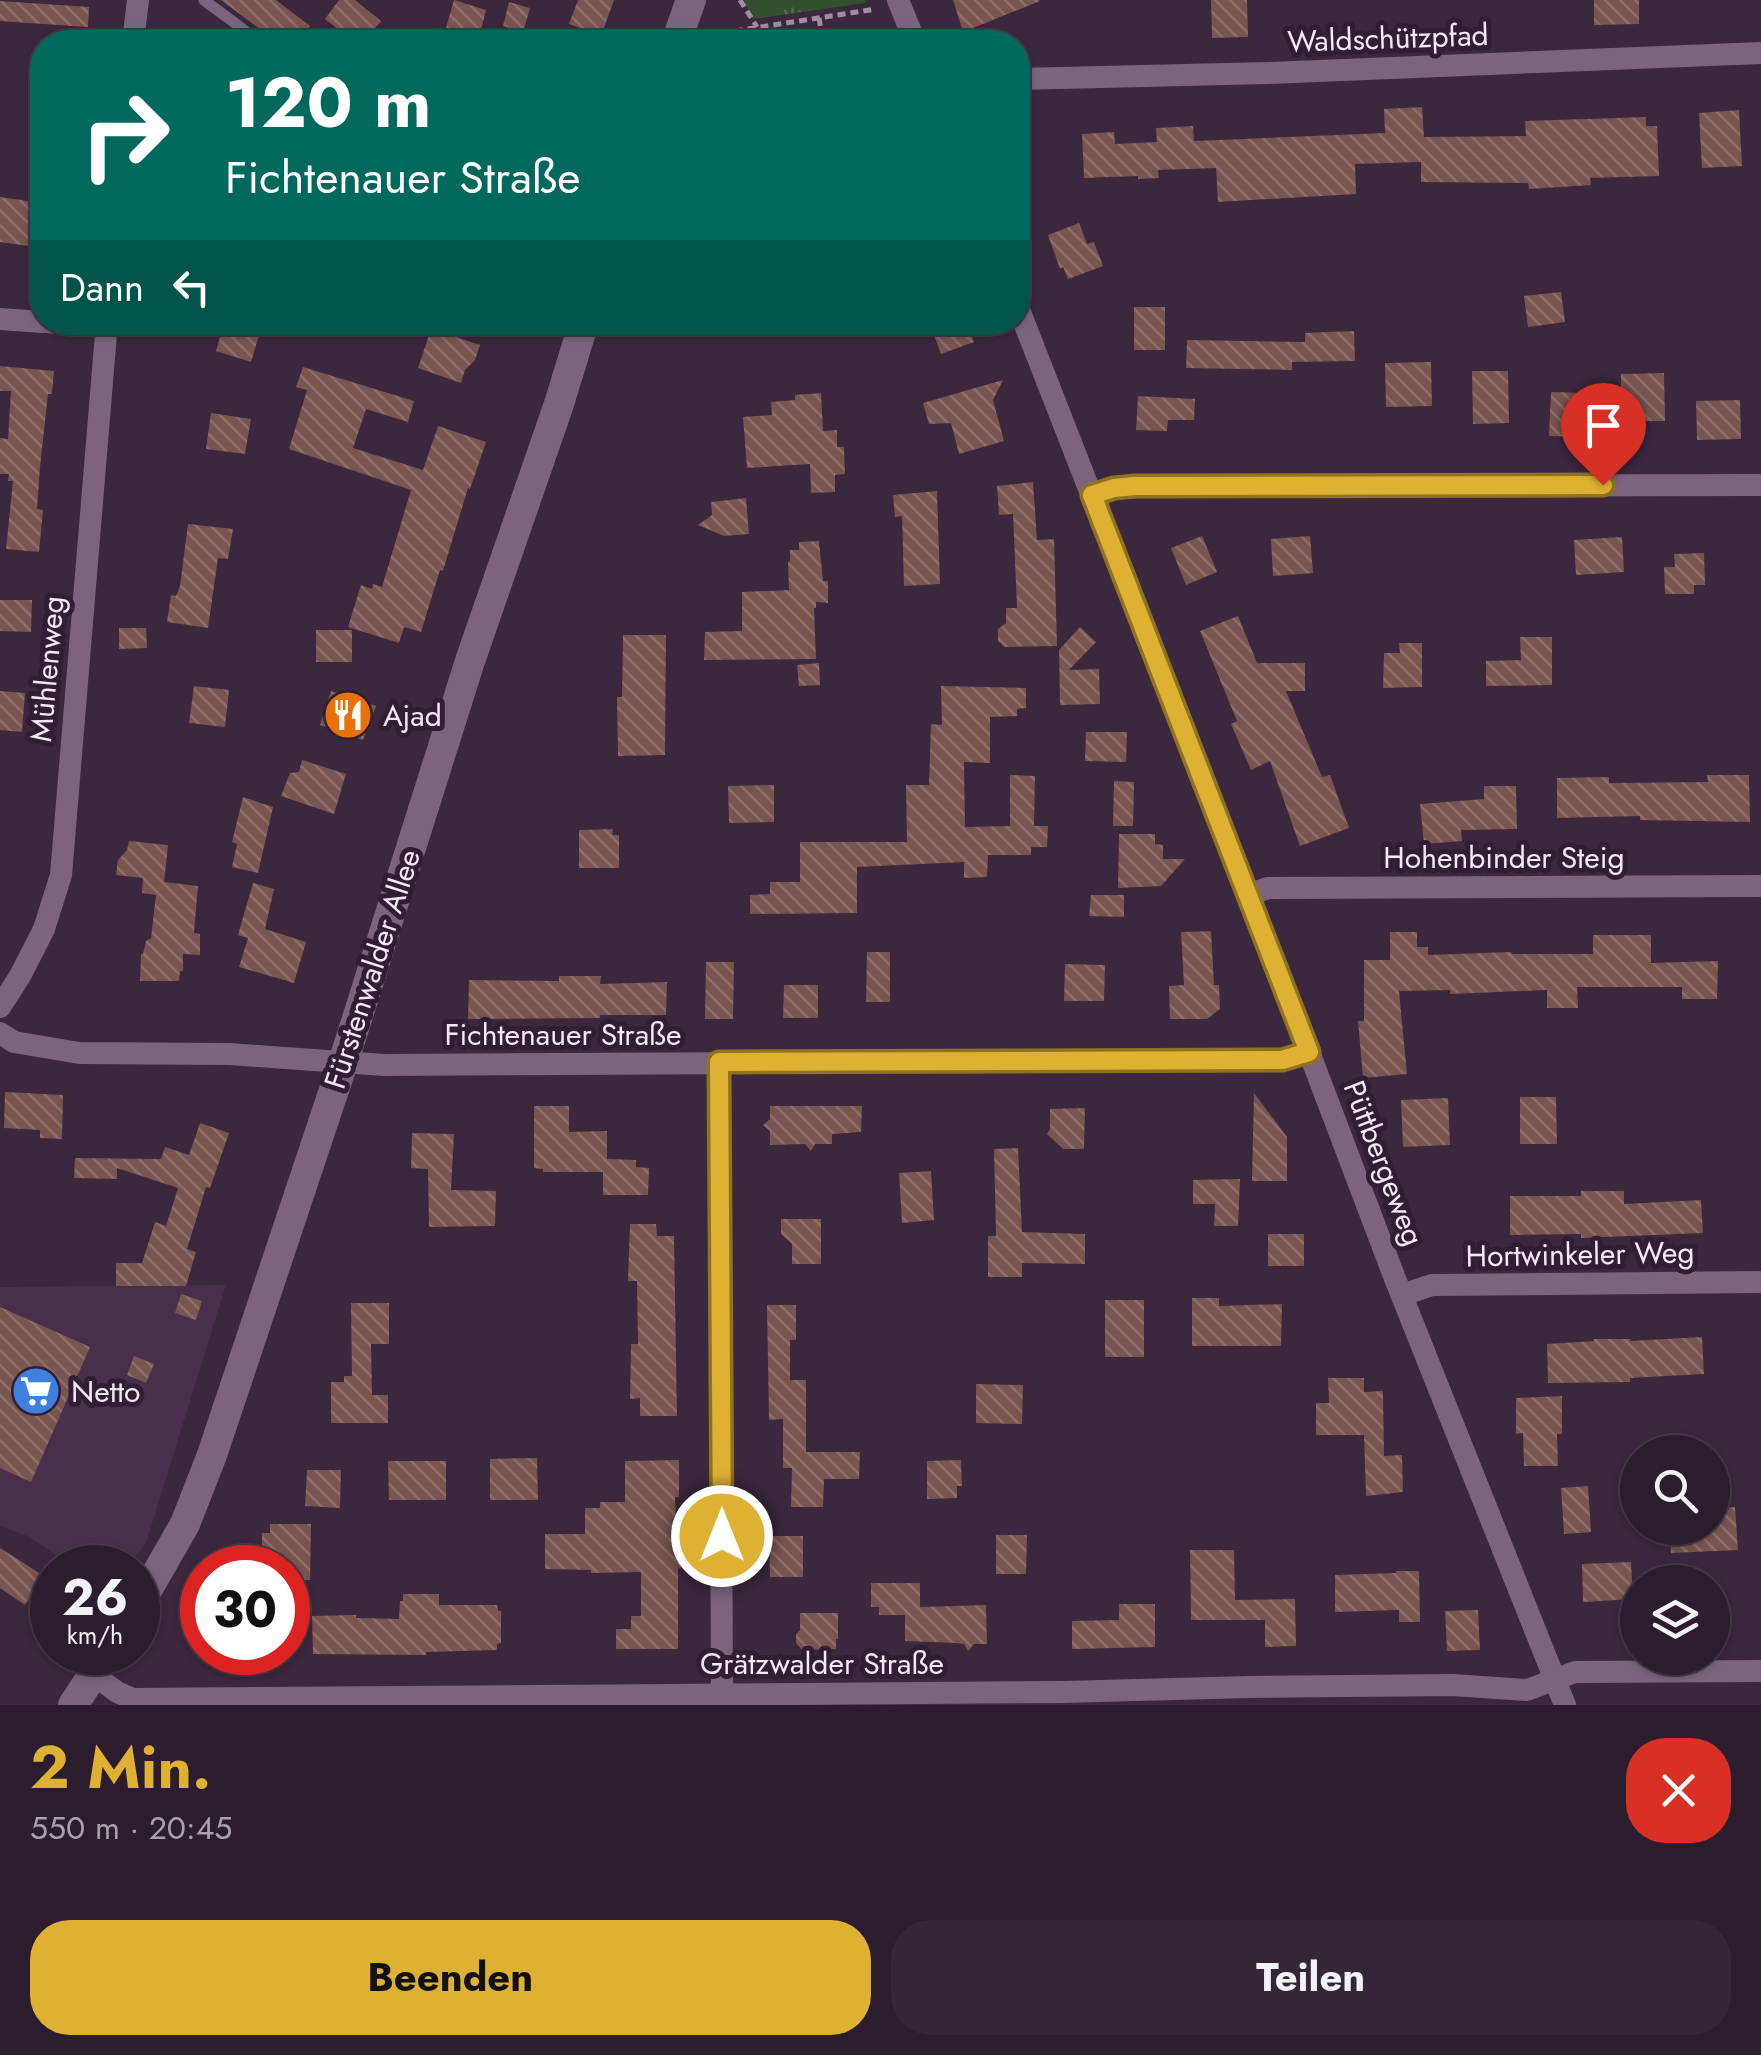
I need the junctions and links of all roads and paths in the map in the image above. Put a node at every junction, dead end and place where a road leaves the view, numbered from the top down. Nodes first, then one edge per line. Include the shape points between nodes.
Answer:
1 (138, 0) edge
2 (204, 0) edge
3 (740, 0) edge
4 (899, 3) edge
5 (819, 18) junction
6 (757, 28) junction
7 (748, 29) joint
8 (135, 30) edge
9 (244, 30) edge
10 (740, 30) edge
11 (821, 30) edge
12 (910, 30) edge
13 (1761, 54) edge
14 (1030, 79) edge
15 (0, 318) edge
16 (30, 321) edge
17 (106, 335) edge
18 (580, 335) edge
19 (1029, 335) edge
20 (1761, 485) edge
21 (1092, 495) junction
22 (1761, 886) edge
23 (1248, 896) junction
24 (0, 1006) edge
25 (0, 1033) edge
26 (1309, 1052) junction
27 (719, 1062) junction
28 (343, 1064) junction
29 (1761, 1282) edge
30 (1402, 1295) junction
31 (160, 1568) edge
32 (1761, 1670) edge
33 (93, 1675) edge
34 (107, 1675) edge
35 (1555, 1680) junction
36 (722, 1693) junction
37 (690, 1700) edge
38 (73, 1705) edge
39 (1565, 1705) edge

1 - 8 street
2 - 9 lane
3 - 6 path
4 - 5 path
4 - 12 street
5 - 6 path
5 - 11 path
6 - 7 path
7 - 10 path
13 - 14 street, Waldschützpfad
15 - 16 street
17 - 24 street, Mühlenweg via 61,875 44,929
18 - 28 main road, Fürstenwalder Allee
19 - 21 street, Püttbergeweg
20 - 21 street via 1135,486
21 - 23 street, Püttbergeweg
22 - 23 street, Hohenbinder Steig via 1268,888
23 - 26 street, Püttbergeweg
25 - 28 street, Fichtenauer Straße via 14,1042 79,1052
26 - 27 street, Fichtenauer Straße via 1282,1060
26 - 30 street, Püttbergeweg
27 - 28 street, Fichtenauer Straße
27 - 36 street
28 - 31 main road, Fürstenwalder Allee via 212,1455
29 - 30 street, Hortwinkeler Weg via 1432,1285
30 - 35 street, Püttbergeweg
32 - 35 street, Grätzwalder Straße via 1574,1672
33 - 38 main road
34 - 37 street, Grätzwalder Straße via 117,1692 132,1699
35 - 36 street, Grätzwalder Straße via 1527,1690 1452,1685
35 - 39 street, Püttbergeweg
36 - 37 street, Grätzwalder Straße

